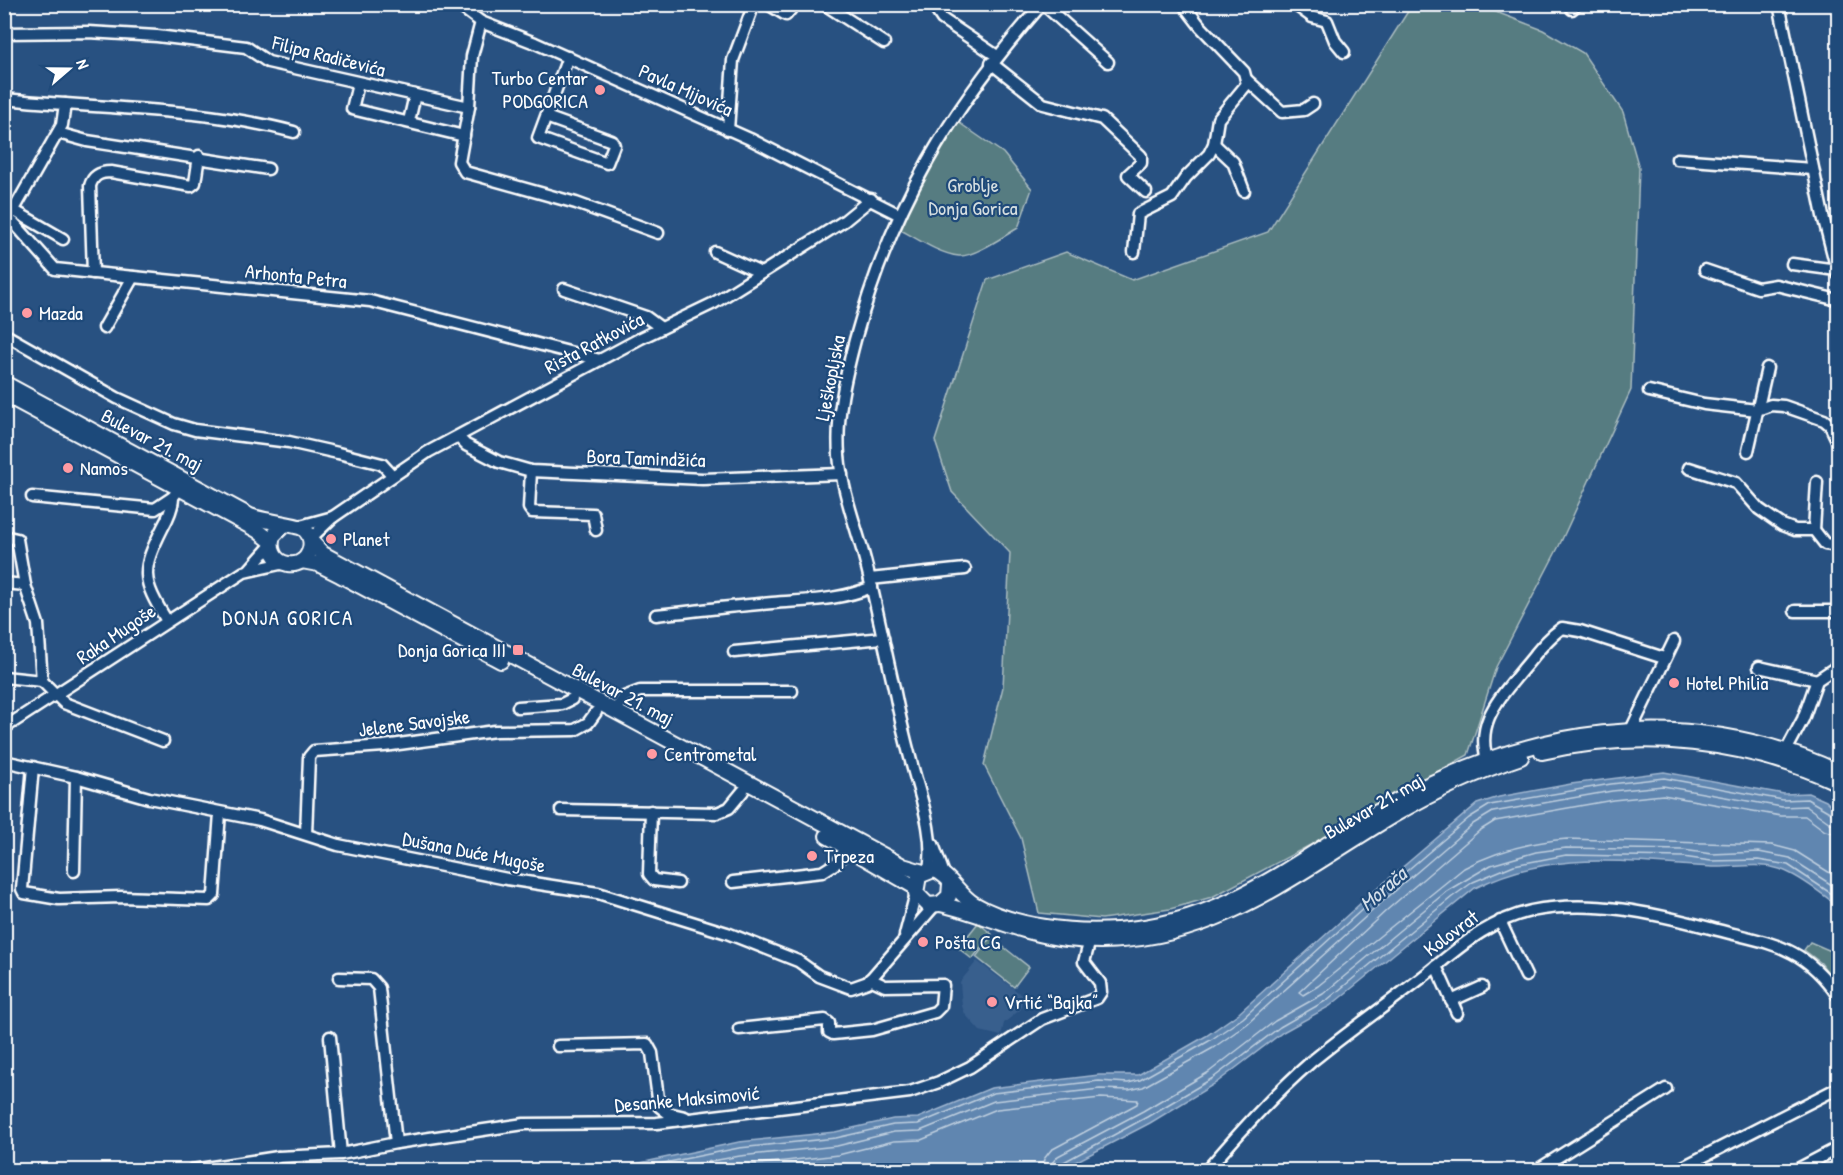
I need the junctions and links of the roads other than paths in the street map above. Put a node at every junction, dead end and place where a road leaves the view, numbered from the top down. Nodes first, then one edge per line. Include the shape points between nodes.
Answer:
1 (458, 4) edge
2 (741, 4) edge
3 (768, 4) edge
4 (795, 4) edge
5 (824, 4) edge
6 (939, 4) edge
7 (1042, 4) edge
8 (1183, 4) edge
9 (1294, 4) edge
10 (1779, 4) edge
11 (753, 7) edge
12 (481, 22) junction
13 (4, 33) edge
14 (884, 43) dead end
15 (1344, 52) dead end
16 (568, 57) junction
17 (994, 60) junction
18 (1108, 62) dead end
19 (1247, 80) junction
20 (358, 84) junction
21 (416, 95) junction
22 (4, 99) edge
23 (65, 104) junction
24 (1313, 104) dead end
25 (469, 107) junction
26 (546, 117) junction
27 (409, 121) junction
28 (728, 130) junction
29 (294, 132) dead end
30 (58, 133) junction
31 (464, 136) junction
32 (1214, 144) junction
33 (199, 156) junction
34 (1677, 159) dead end
35 (268, 169) dead end
36 (1813, 169) junction
37 (1244, 190) dead end
38 (1146, 192) dead end
39 (871, 200) junction
40 (898, 214) junction
41 (9, 216) edge
42 (658, 233) dead end
43 (63, 239) dead end
44 (715, 252) dead end
45 (1134, 252) dead end
46 (1792, 264) dead end
47 (1705, 270) dead end
48 (1838, 272) edge
49 (93, 273) junction
50 (761, 273) junction
51 (133, 277) junction
52 (564, 289) dead end
53 (1839, 300) edge
54 (104, 328) dead end
55 (661, 328) junction
56 (4, 334) edge
57 (600, 360) junction
58 (1767, 368) dead end
59 (4, 383) edge
60 (1649, 391) dead end
61 (4, 394) edge
62 (1757, 410) junction
63 (458, 437) junction
64 (1839, 442) edge
65 (1748, 451) dead end
66 (1689, 468) dead end
67 (531, 471) junction
68 (842, 474) junction
69 (392, 475) junction
70 (1817, 482) dead end
71 (176, 492) junction
72 (32, 497) dead end
73 (333, 517) junction
74 (284, 525) junction
75 (300, 526) junction
76 (596, 530) dead end
77 (1814, 530) junction
78 (4, 536) edge
79 (311, 540) junction
80 (271, 543) junction
81 (1839, 546) edge
82 (303, 561) junction
83 (284, 563) junction
84 (965, 569) dead end
85 (249, 570) junction
86 (4, 583) edge
87 (871, 583) junction
88 (25, 585) junction
89 (1795, 611) dead end
90 (1839, 611) edge
91 (656, 615) dead end
92 (167, 621) junction
93 (883, 639) junction
94 (1674, 641) dead end
95 (734, 652) dead end
96 (1664, 658) junction
97 (1839, 666) edge
98 (1759, 667) dead end
99 (4, 677) edge
100 (1817, 680) junction
101 (42, 681) junction
102 (792, 691) dead end
103 (56, 697) junction
104 (572, 699) junction
105 (518, 707) dead end
106 (614, 711) junction
107 (596, 712) junction
108 (1632, 728) junction
109 (4, 729) edge
110 (163, 741) dead end
111 (1780, 749) junction
112 (4, 761) edge
113 (1489, 764) junction
114 (33, 767) junction
115 (1839, 772) edge
116 (76, 777) junction
117 (1839, 783) edge
118 (743, 791) junction
119 (561, 810) dead end
120 (651, 811) junction
121 (220, 813) junction
122 (306, 834) junction
123 (930, 836) junction
124 (846, 847) junction
125 (74, 871) dead end
126 (926, 871) junction
127 (947, 879) junction
128 (733, 882) dead end
129 (678, 883) dead end
130 (915, 890) junction
131 (937, 905) junction
132 (1500, 921) junction
133 (905, 936) junction
134 (1090, 940) junction
135 (1436, 966) junction
136 (1526, 976) dead end
137 (339, 978) dead end
138 (870, 979) junction
139 (1482, 987) dead end
140 (1839, 996) edge
141 (1451, 1000) junction
142 (1457, 1013) dead end
143 (739, 1029) dead end
144 (330, 1036) dead end
145 (558, 1046) dead end
146 (1839, 1088) edge
147 (1666, 1089) dead end
148 (689, 1119) junction
149 (396, 1143) junction
150 (1839, 1148) edge
151 (341, 1154) junction
152 (278, 1158) junction
153 (1213, 1168) edge
154 (197, 1170) edge
155 (263, 1170) edge
156 (1537, 1170) edge
157 (1677, 1170) edge
158 (1796, 1170) edge

1 - 12 street, Pavla Mijovića
2 - 11 street
3 - 4 street via 786,15
5 - 14 street
6 - 17 street via 942,19
7 - 17 street, Lješkopljska
7 - 18 street
8 - 19 street
9 - 15 street via 1312,17 1327,21
10 - 36 street
11 - 28 street via 733,60
12 - 16 street, Pavla Mijovića
12 - 25 street via 472,56
13 - 20 street, Filipa Radičevića via 115,33 246,47 268,62
16 - 26 street
16 - 28 street, Pavla Mijovića
17 - 38 street via 1043,104 1108,124 1141,156 1141,163 1128,175
17 - 40 street, Lješkopljska via 936,145
19 - 24 street via 1284,112 1304,110
19 - 32 street via 1245,88 1218,119
20 - 21 street, Filipa Radičevića
20 - 27 street via 352,109
21 - 25 street, Filipa Radičevića
21 - 27 street
22 - 23 street
23 - 29 street via 152,108
23 - 30 street
25 - 31 street
26 - 26 street via 538,138 607,163 612,141
27 - 31 street
28 - 39 street, Pavla Mijovića
30 - 33 street via 87,141
30 - 41 street
31 - 42 street via 459,162 465,172 576,203
32 - 37 street via 1233,162
32 - 45 street via 1172,197 1138,214
33 - 35 street
33 - 49 street via 195,183 191,186 111,172 93,178
34 - 36 street
36 - 48 street
39 - 40 street, Pavla Mijovića
39 - 50 street, Rista Ratkovića
40 - 68 street, Lješkopljska via 864,307 846,379 838,433
41 - 43 street
41 - 49 street, Arhonta Petra via 52,267
44 - 50 street
46 - 48 street
47 - 53 street via 1758,288 1776,285
49 - 51 street, Arhonta Petra
50 - 55 street, Rista Ratkovića via 714,303
51 - 54 street
51 - 57 street, Arhonta Petra via 370,301
52 - 55 street via 646,317
55 - 57 street, Rista Ratkovića
56 - 69 street via 117,398 174,424 338,453 382,464
57 - 63 street, Rista Ratkovića
58 - 62 street
59 - 74 main road, Bulevar 21. maj via 250,516
60 - 62 street via 1704,404
61 - 71 main road, Bulevar 21. maj
62 - 64 street via 1778,405 1814,415 1830,425
62 - 65 street
63 - 67 street, Bora Tamindžića via 504,464
63 - 69 street, Rista Ratkovića
66 - 77 street via 1736,483 1759,509 1782,525
67 - 68 street, Bora Tamindžića via 703,479
67 - 76 street via 532,512 593,514
68 - 87 street, Lješkopljska
69 - 73 street, Rista Ratkovića
70 - 77 street
71 - 72 street via 153,509
71 - 80 main road, Bulevar 21. maj via 260,531
71 - 92 street via 146,573 147,588
73 - 75 street, Rista Ratkovića
73 - 79 street, Rista Ratkovića
74 - 75 main road, Bulevar 21. maj
74 - 80 main road via 275,531
75 - 79 main road, Bulevar 21. maj
77 - 81 street via 1825,544
78 - 88 street via 18,538
79 - 82 main road
79 - 106 main road, Bulevar 21. maj via 323,554
80 - 83 main road, Bulevar 21. maj via 276,558
80 - 85 street, Raka Mugoše
82 - 83 main road, Bulevar 21. maj
82 - 104 main road, Bulevar 21. maj via 340,575
83 - 85 street, Raka Mugoše
84 - 87 street
85 - 92 street, Raka Mugoše
86 - 88 street
87 - 91 street via 852,595 823,601
87 - 93 street, Lješkopljska
88 - 101 street via 38,624
89 - 90 street
92 - 103 street, Raka Mugoše
93 - 95 street
93 - 123 street, Lješkopljska
94 - 96 street
96 - 108 street
96 - 113 street via 1562,628 1549,637 1497,701 1484,736
97 - 100 street
98 - 100 street
99 - 101 street
100 - 111 street via 1803,719
101 - 103 street
102 - 106 street via 640,691 624,697
103 - 109 street, Raka Mugoše
103 - 110 street
104 - 105 street via 562,704
104 - 107 main road, Bulevar 21. maj
106 - 126 main road, Bulevar 21. maj via 884,856
107 - 118 main road, Bulevar 21. maj
107 - 122 street, Jelene Savojske via 588,723 575,730 495,731 314,751 309,757
108 - 111 main road, Bulevar 21. maj via 1688,732
108 - 113 main road, Bulevar 21. maj via 1533,744
111 - 115 main road, Bulevar 21. maj
112 - 114 street, Dušana Duće Mugoše
113 - 117 main road, Bulevar 21. maj via 1582,744 1673,740 1755,753
113 - 127 main road, Bulevar 21. maj via 1433,783 1243,896 1177,921 1106,931 1044,926 980,907
113 - 134 main road, Bulevar 21. maj via 1222,917 1156,936
114 - 116 street, Dušana Duće Mugoše
114 - 121 street via 24,893 59,899 209,900 214,895
116 - 121 street, Dušana Duće Mugoše
116 - 125 street
118 - 120 street via 729,808 717,813
118 - 124 main road, Bulevar 21. maj
119 - 120 street
120 - 129 street via 649,874 654,880
121 - 122 street, Dušana Duće Mugoše
122 - 138 street, Dušana Duće Mugoše via 338,845 598,893 727,933 798,961 816,975 846,987 861,987
123 - 126 street, Lješkopljska
123 - 127 street, Lješkopljska
124 - 128 street via 838,862 822,872
124 - 130 main road, Bulevar 21. maj
126 - 127 main road, Bulevar 21. maj
126 - 130 main road
127 - 131 main road via 949,896
130 - 131 main road, Bulevar 21. maj via 922,902
130 - 133 street
131 - 133 street
131 - 134 main road, Bulevar 21. maj via 1032,934
132 - 135 street, Kolovrat via 1466,940
132 - 136 street
132 - 140 street, Kolovrat via 1530,911 1565,907 1639,912 1681,920 1797,954 1820,971
133 - 138 street
134 - 148 street, Desanke Maksimović via 1084,962 1100,983 1101,992 1096,998 1042,1018 985,1057 939,1082 910,1092
135 - 141 street
135 - 153 street, Kolovrat via 1312,1062 1254,1116
137 - 149 street via 370,979 379,988
138 - 143 street via 885,986 943,985 941,1006 935,1012 881,1028 843,1033 831,1034 825,1020
139 - 141 street
141 - 142 street
144 - 151 street
145 - 148 street via 647,1044 652,1053 658,1106
146 - 157 street
147 - 156 street
148 - 149 street, Desanke Maksimović via 638,1124 524,1124
149 - 151 street, Desanke Maksimović
150 - 158 street
151 - 152 street, Desanke Maksimović
152 - 154 street, Desanke Maksimović
152 - 155 street

